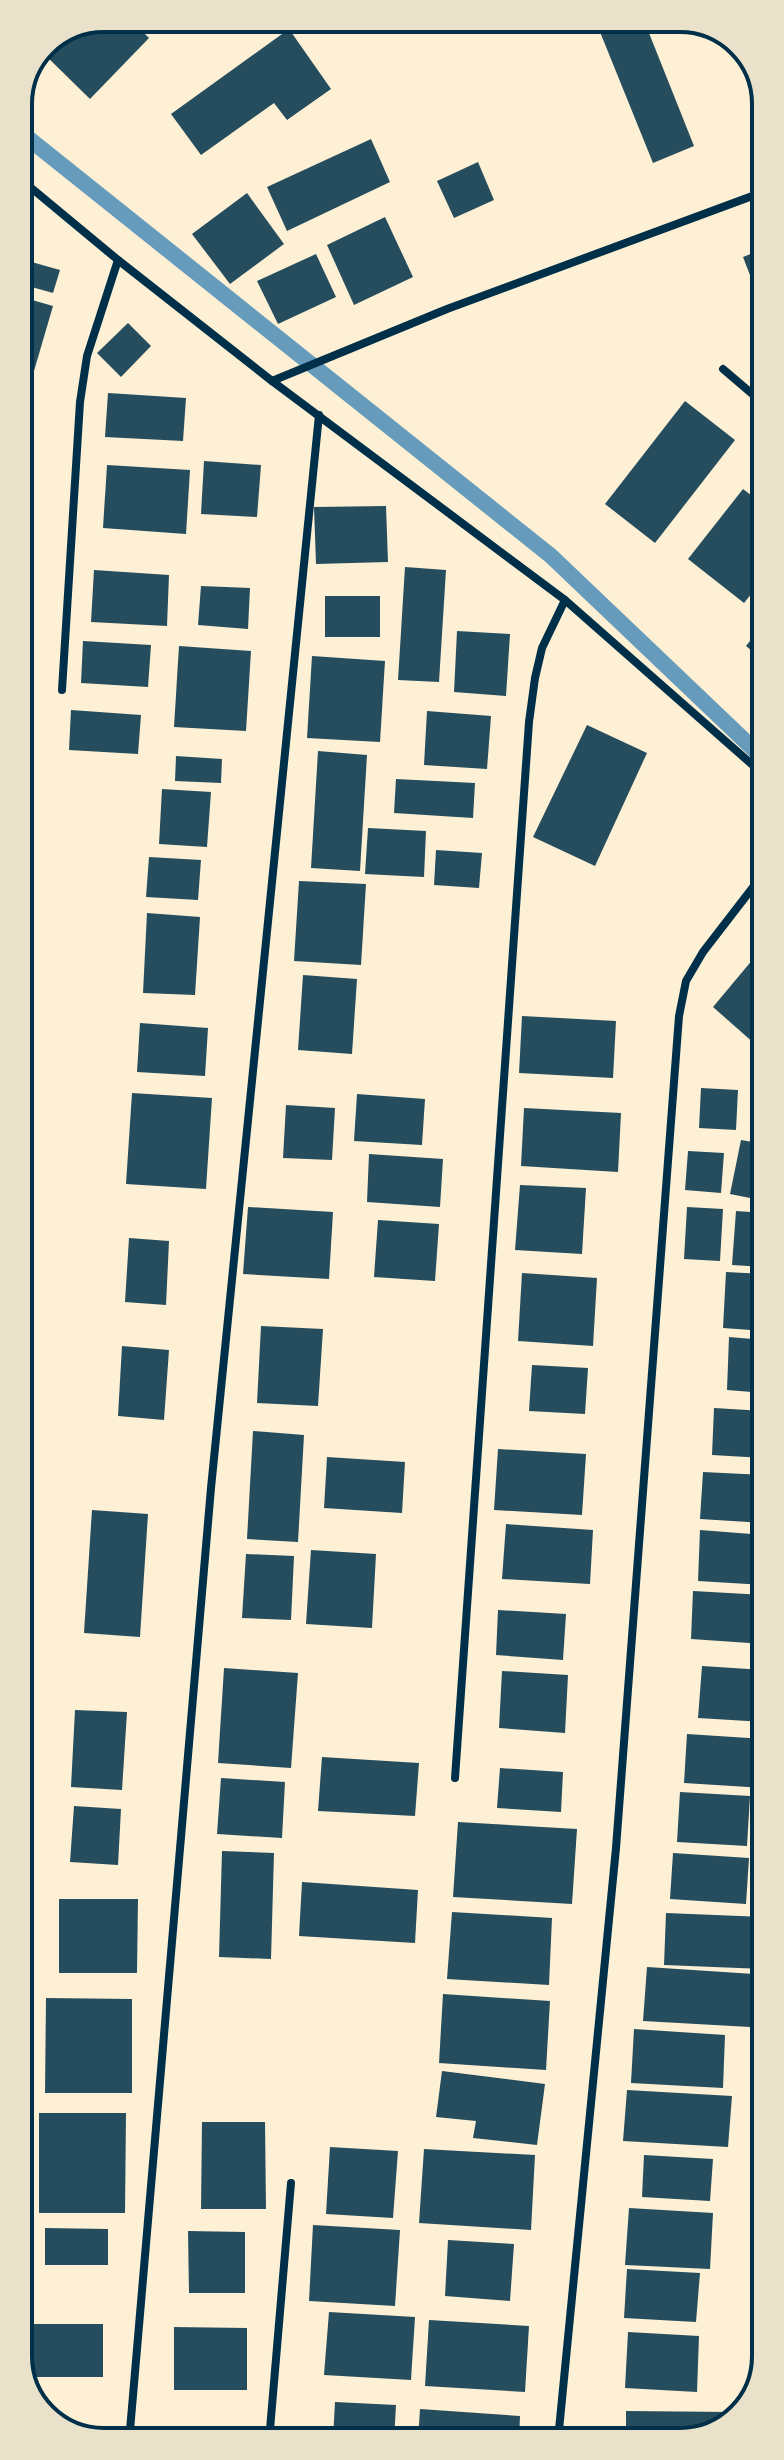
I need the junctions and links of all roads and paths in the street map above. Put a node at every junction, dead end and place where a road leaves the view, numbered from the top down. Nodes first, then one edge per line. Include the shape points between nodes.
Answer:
1 (32, 189) edge
2 (752, 196) edge
3 (118, 260) junction
4 (723, 369) dead end
5 (272, 381) junction
6 (752, 394) edge
7 (319, 415) junction
8 (565, 600) junction
9 (62, 690) dead end
10 (752, 764) edge
11 (752, 889) edge
12 (455, 1778) dead end
13 (291, 2183) dead end
14 (130, 2428) edge
15 (270, 2428) edge
16 (559, 2428) edge

1 - 3 street
2 - 5 street via 447,309
3 - 5 street
3 - 9 street via 87,356 80,402
4 - 6 street
5 - 7 street
7 - 8 street
7 - 14 street via 213,1473
8 - 10 street
8 - 12 street via 542,648 529,722
11 - 16 street via 686,981 679,1016 616,1848
13 - 15 street

